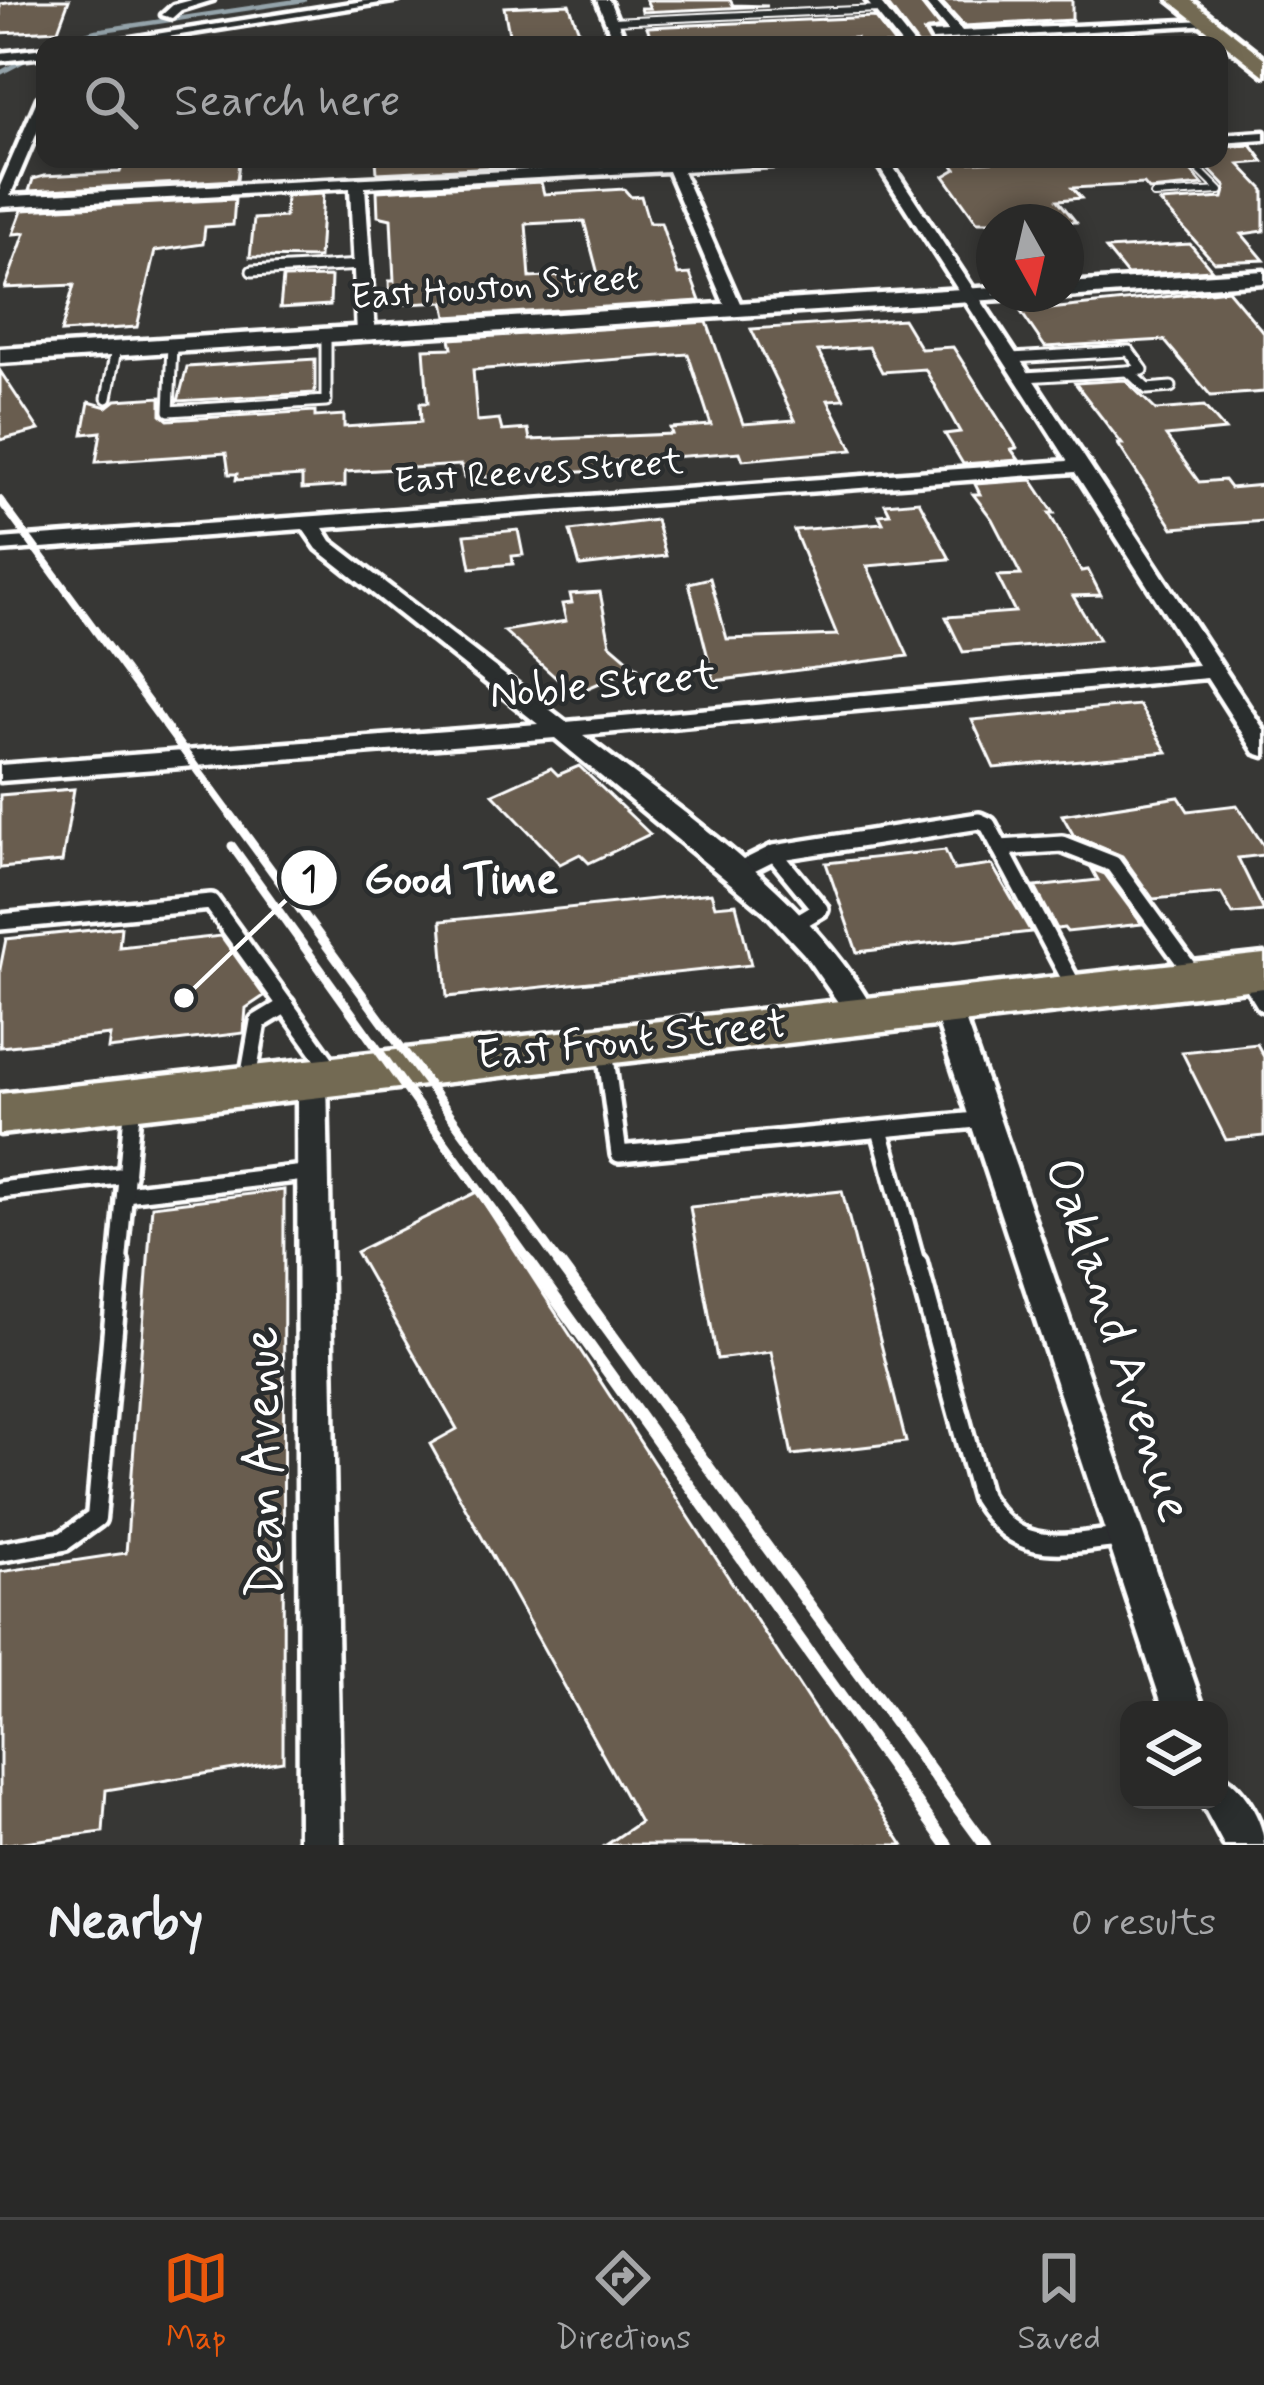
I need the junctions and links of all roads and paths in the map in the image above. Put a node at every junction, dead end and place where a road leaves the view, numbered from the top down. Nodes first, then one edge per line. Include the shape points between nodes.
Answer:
1 (207, 0) edge
2 (393, 0) edge
3 (603, 0) edge
4 (928, 0) edge
5 (1180, 0) edge
6 (876, 4) edge
7 (168, 15) dead end
8 (611, 21) junction
9 (1208, 24) junction
10 (959, 35) junction
11 (153, 36) edge
12 (617, 36) edge
13 (899, 36) edge
14 (932, 36) dead end
15 (1225, 36) edge
16 (1228, 39) edge
17 (36, 53) edge
18 (0, 57) edge
19 (1259, 61) edge
20 (36, 120) edge
21 (1264, 136) edge
22 (1228, 138) edge
23 (597, 168) edge
24 (674, 168) edge
25 (888, 168) edge
26 (1197, 168) edge
27 (357, 184) junction
28 (1154, 195) dead end
29 (2, 202) edge
30 (362, 265) junction
31 (252, 271) dead end
32 (1260, 283) edge
33 (976, 286) edge
34 (1084, 289) edge
35 (976, 295) edge
36 (735, 310) junction
37 (991, 312) edge
38 (366, 334) junction
39 (326, 336) junction
40 (172, 346) junction
41 (116, 350) junction
42 (0, 356) edge
43 (1012, 358) junction
44 (1128, 371) junction
45 (1024, 377) junction
46 (1171, 387) dead end
47 (106, 398) dead end
48 (1083, 466) junction
49 (310, 524) junction
50 (0, 544) edge
51 (1214, 670) junction
52 (558, 730) junction
53 (1264, 748) edge
54 (0, 773) edge
55 (1000, 848) junction
56 (774, 853) junction
57 (735, 872) junction
58 (0, 922) edge
59 (793, 925) junction
60 (1196, 978) junction
61 (1258, 982) edge
62 (1076, 991) junction
63 (286, 1005) junction
64 (946, 1005) junction
65 (862, 1015) junction
66 (604, 1044) junction
67 (324, 1076) junction
68 (247, 1085) junction
69 (134, 1098) junction
70 (0, 1114) edge
71 (987, 1120) junction
72 (880, 1130) junction
73 (313, 1172) junction
74 (126, 1185) junction
75 (0, 1190) edge
76 (1126, 1537) junction
77 (0, 1552) edge
78 (1181, 1701) edge
79 (1227, 1809) edge
80 (320, 1845) edge
81 (1248, 1845) edge

1 - 7 street
2 - 11 street
3 - 8 street
4 - 10 street
5 - 9 main road
6 - 8 lane
6 - 13 street
8 - 12 street
9 - 10 street
9 - 15 main road
10 - 14 street
16 - 19 main road
17 - 18 street
20 - 29 street
21 - 22 street
23 - 27 street
24 - 36 street
25 - 33 street
26 - 28 lane via 1220,191
27 - 29 street
27 - 30 street
30 - 31 lane
30 - 38 street
32 - 34 street
35 - 36 street, East Houston Street
36 - 38 street, East Houston Street
37 - 43 street
38 - 39 street, East Houston Street
39 - 40 street, East Houston Street
39 - 40 lane via 326,400 169,411
40 - 41 street, East Houston Street
41 - 42 street, East Houston Street
41 - 47 lane
43 - 44 lane via 1129,351 1143,370
43 - 45 street
44 - 45 lane
44 - 46 lane via 1147,389
45 - 48 street
48 - 49 street, East Reeves Street
48 - 51 street
49 - 50 street, East Reeves Street
49 - 52 street via 324,545
51 - 52 street, Noble Street
51 - 53 street
52 - 54 street, Noble Street
52 - 57 street
55 - 56 lane via 979,821
55 - 60 lane via 1062,844 1113,864
55 - 62 lane
56 - 57 lane
56 - 59 lane via 820,910
57 - 59 street
58 - 63 lane via 211,902
59 - 65 street
60 - 61 main road, East Front Street
60 - 62 main road, East Front Street
62 - 64 main road, East Front Street
63 - 67 lane
63 - 68 lane via 258,1022
64 - 65 main road, East Front Street
64 - 71 street, Oakland Avenue
65 - 66 main road, East Front Street
66 - 67 main road, East Front Street
66 - 72 lane via 619,1154
67 - 68 main road, East Front Street
67 - 73 street, Dean Avenue
68 - 69 main road, East Front Street
69 - 70 main road, East Front Street
69 - 74 lane
71 - 72 lane
71 - 76 street, Oakland Avenue
72 - 76 lane via 991,1517 1028,1543
73 - 74 lane via 163,1190
73 - 80 street, Dean Avenue
74 - 75 lane
74 - 77 lane via 96,1518 62,1543
76 - 78 street, Oakland Avenue
79 - 81 street

